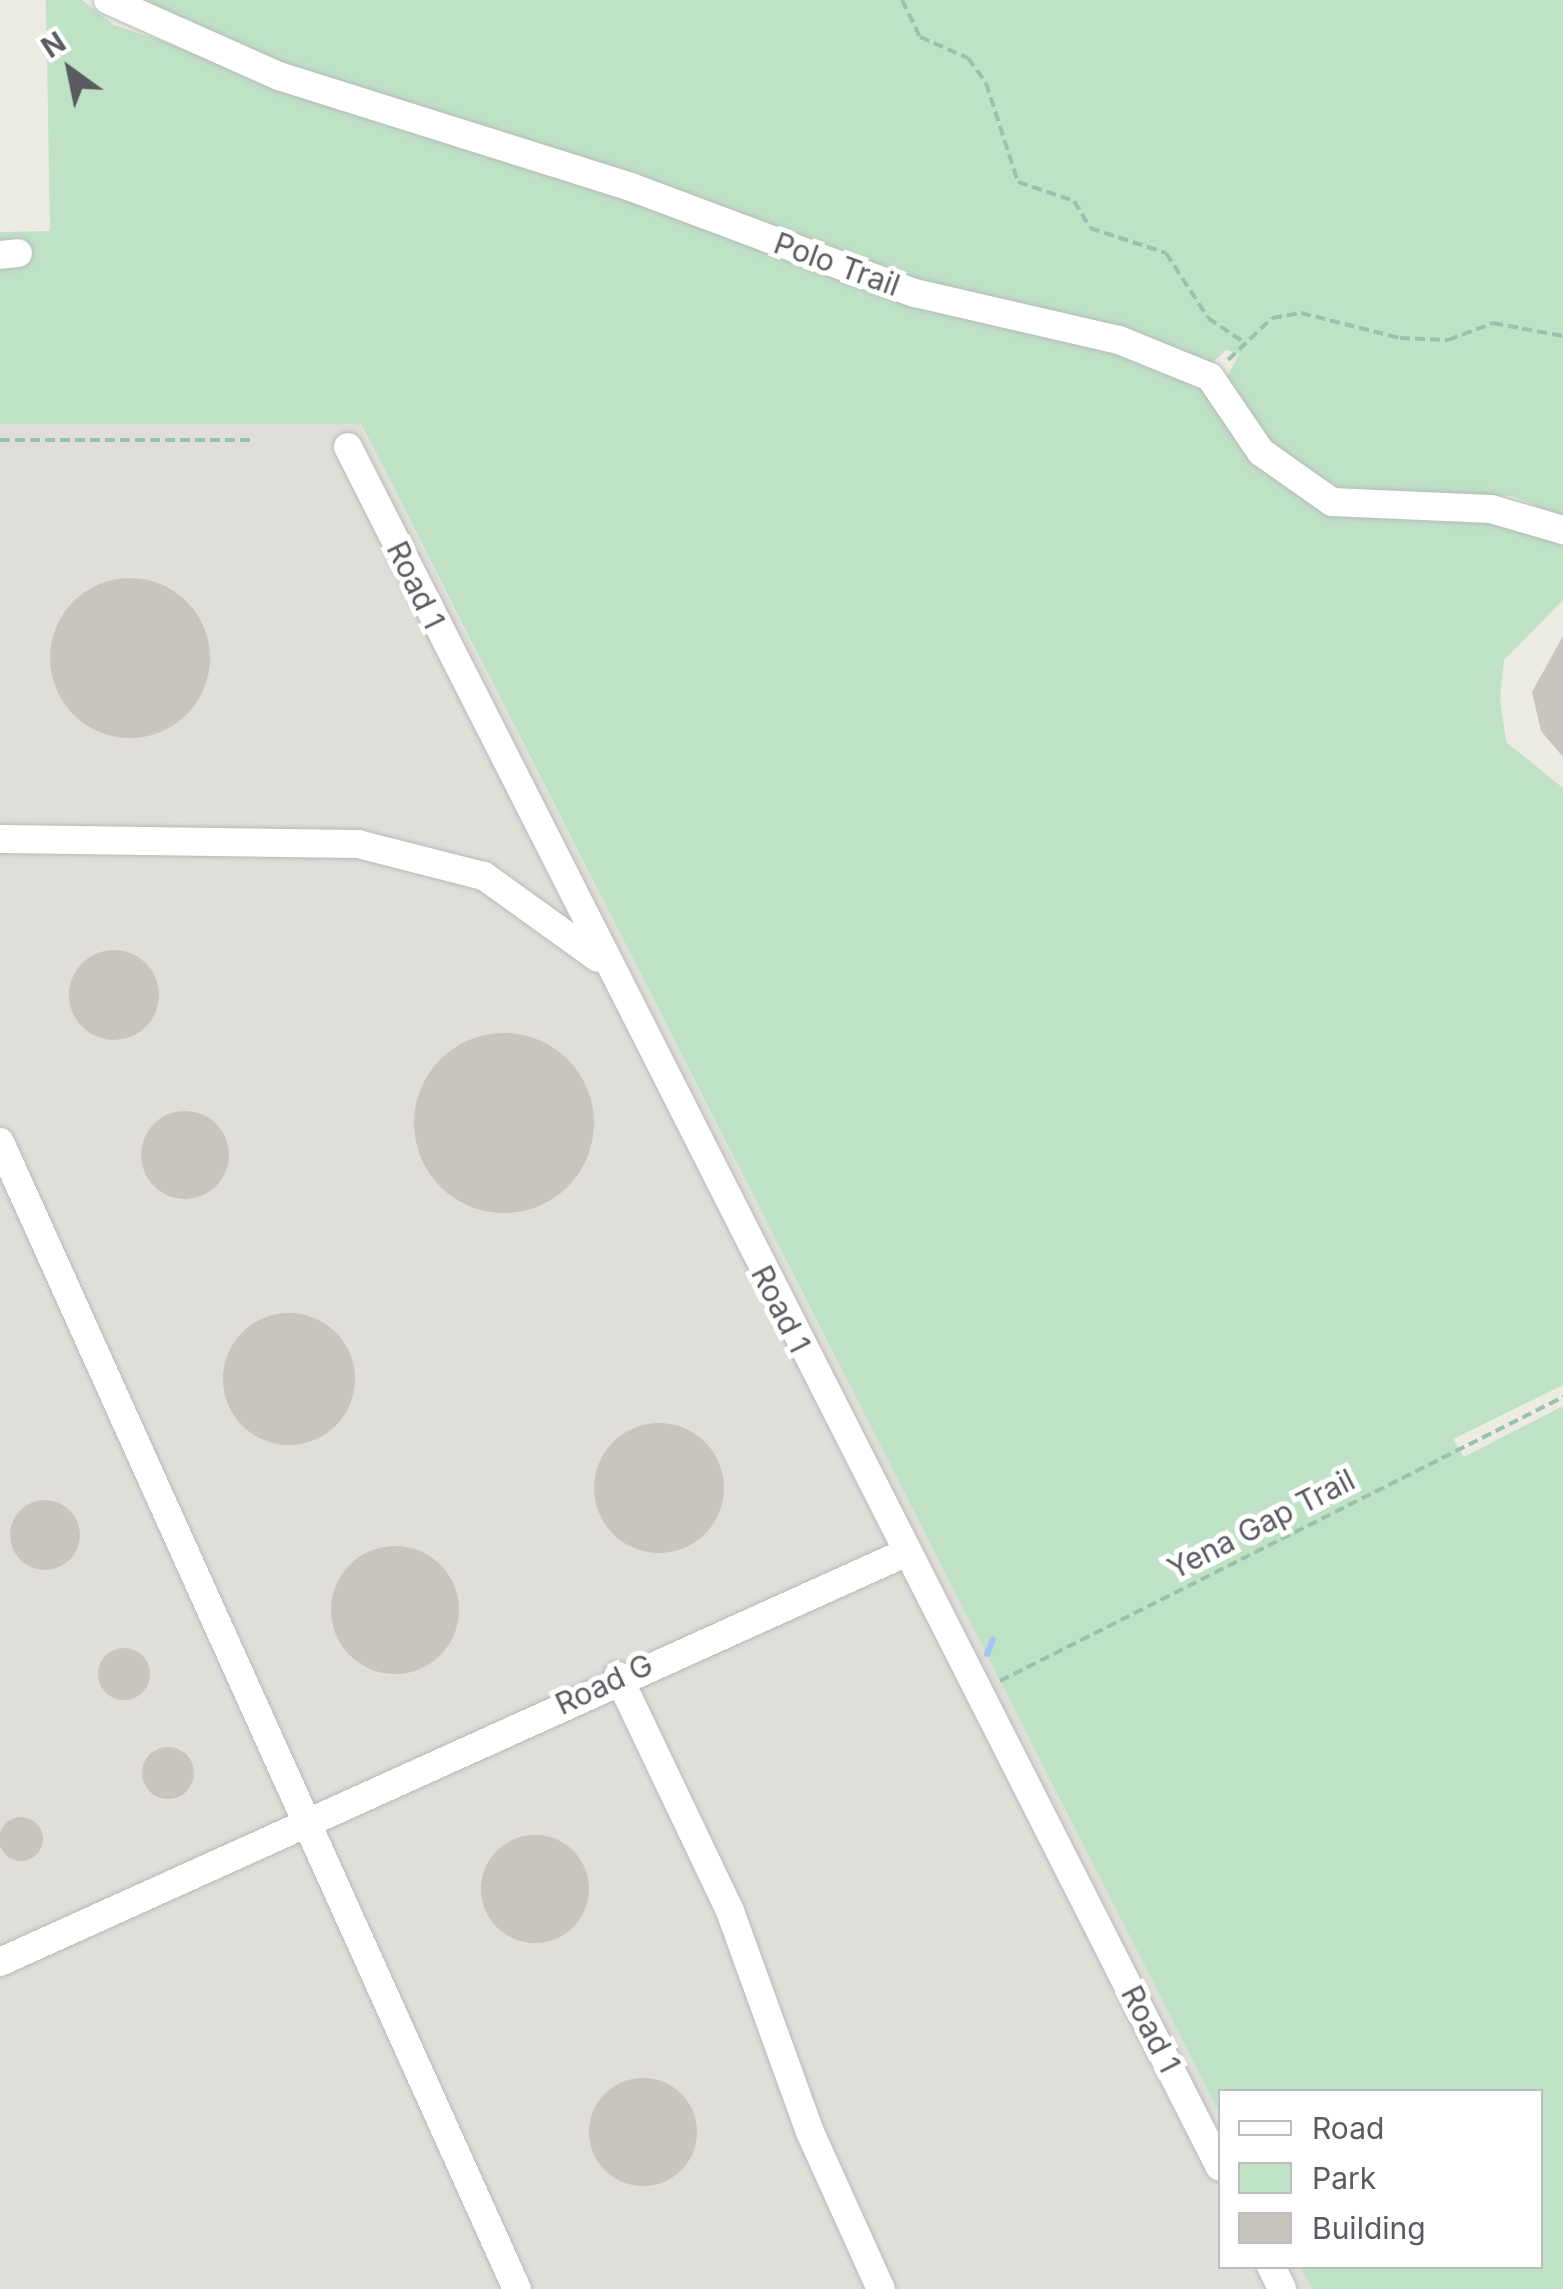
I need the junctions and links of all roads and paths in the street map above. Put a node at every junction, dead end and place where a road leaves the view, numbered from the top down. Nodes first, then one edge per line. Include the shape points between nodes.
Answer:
1 (108, 0) edge
2 (902, 0) edge
3 (1563, 336) edge
4 (1245, 344) junction
5 (1210, 377) junction
6 (0, 440) edge
7 (250, 440) dead end
8 (348, 447) dead end
9 (1563, 530) edge
10 (0, 839) edge
11 (602, 960) junction
12 (0, 1142) edge
13 (1563, 1397) edge
14 (907, 1552) junction
15 (618, 1676) junction
16 (981, 1692) junction
17 (306, 1824) junction
18 (0, 1962) edge
19 (1218, 2163) edge
20 (516, 2289) edge
21 (881, 2289) edge

1 - 5 lane, Polo Trail via 279,76 631,187 915,293 1119,340
2 - 4 path via 920,37 968,58 986,83 1018,182 1074,201 1090,228 1166,253 1208,318
3 - 4 path via 1493,322 1448,340 1400,338 1301,313 1272,318
4 - 5 path
5 - 9 lane via 1261,452 1320,497 1491,509
6 - 7 path
8 - 11 lane, Road 1
10 - 11 lane via 358,844 484,876
11 - 14 lane, Road 1
12 - 17 lane
13 - 16 path, Yena Gap Trail
14 - 15 lane, Road G
14 - 16 lane, Road 1
15 - 17 lane, Road G
15 - 21 lane via 730,1911 810,2132
16 - 19 lane, Road 1
17 - 18 lane, Road G
17 - 20 lane

